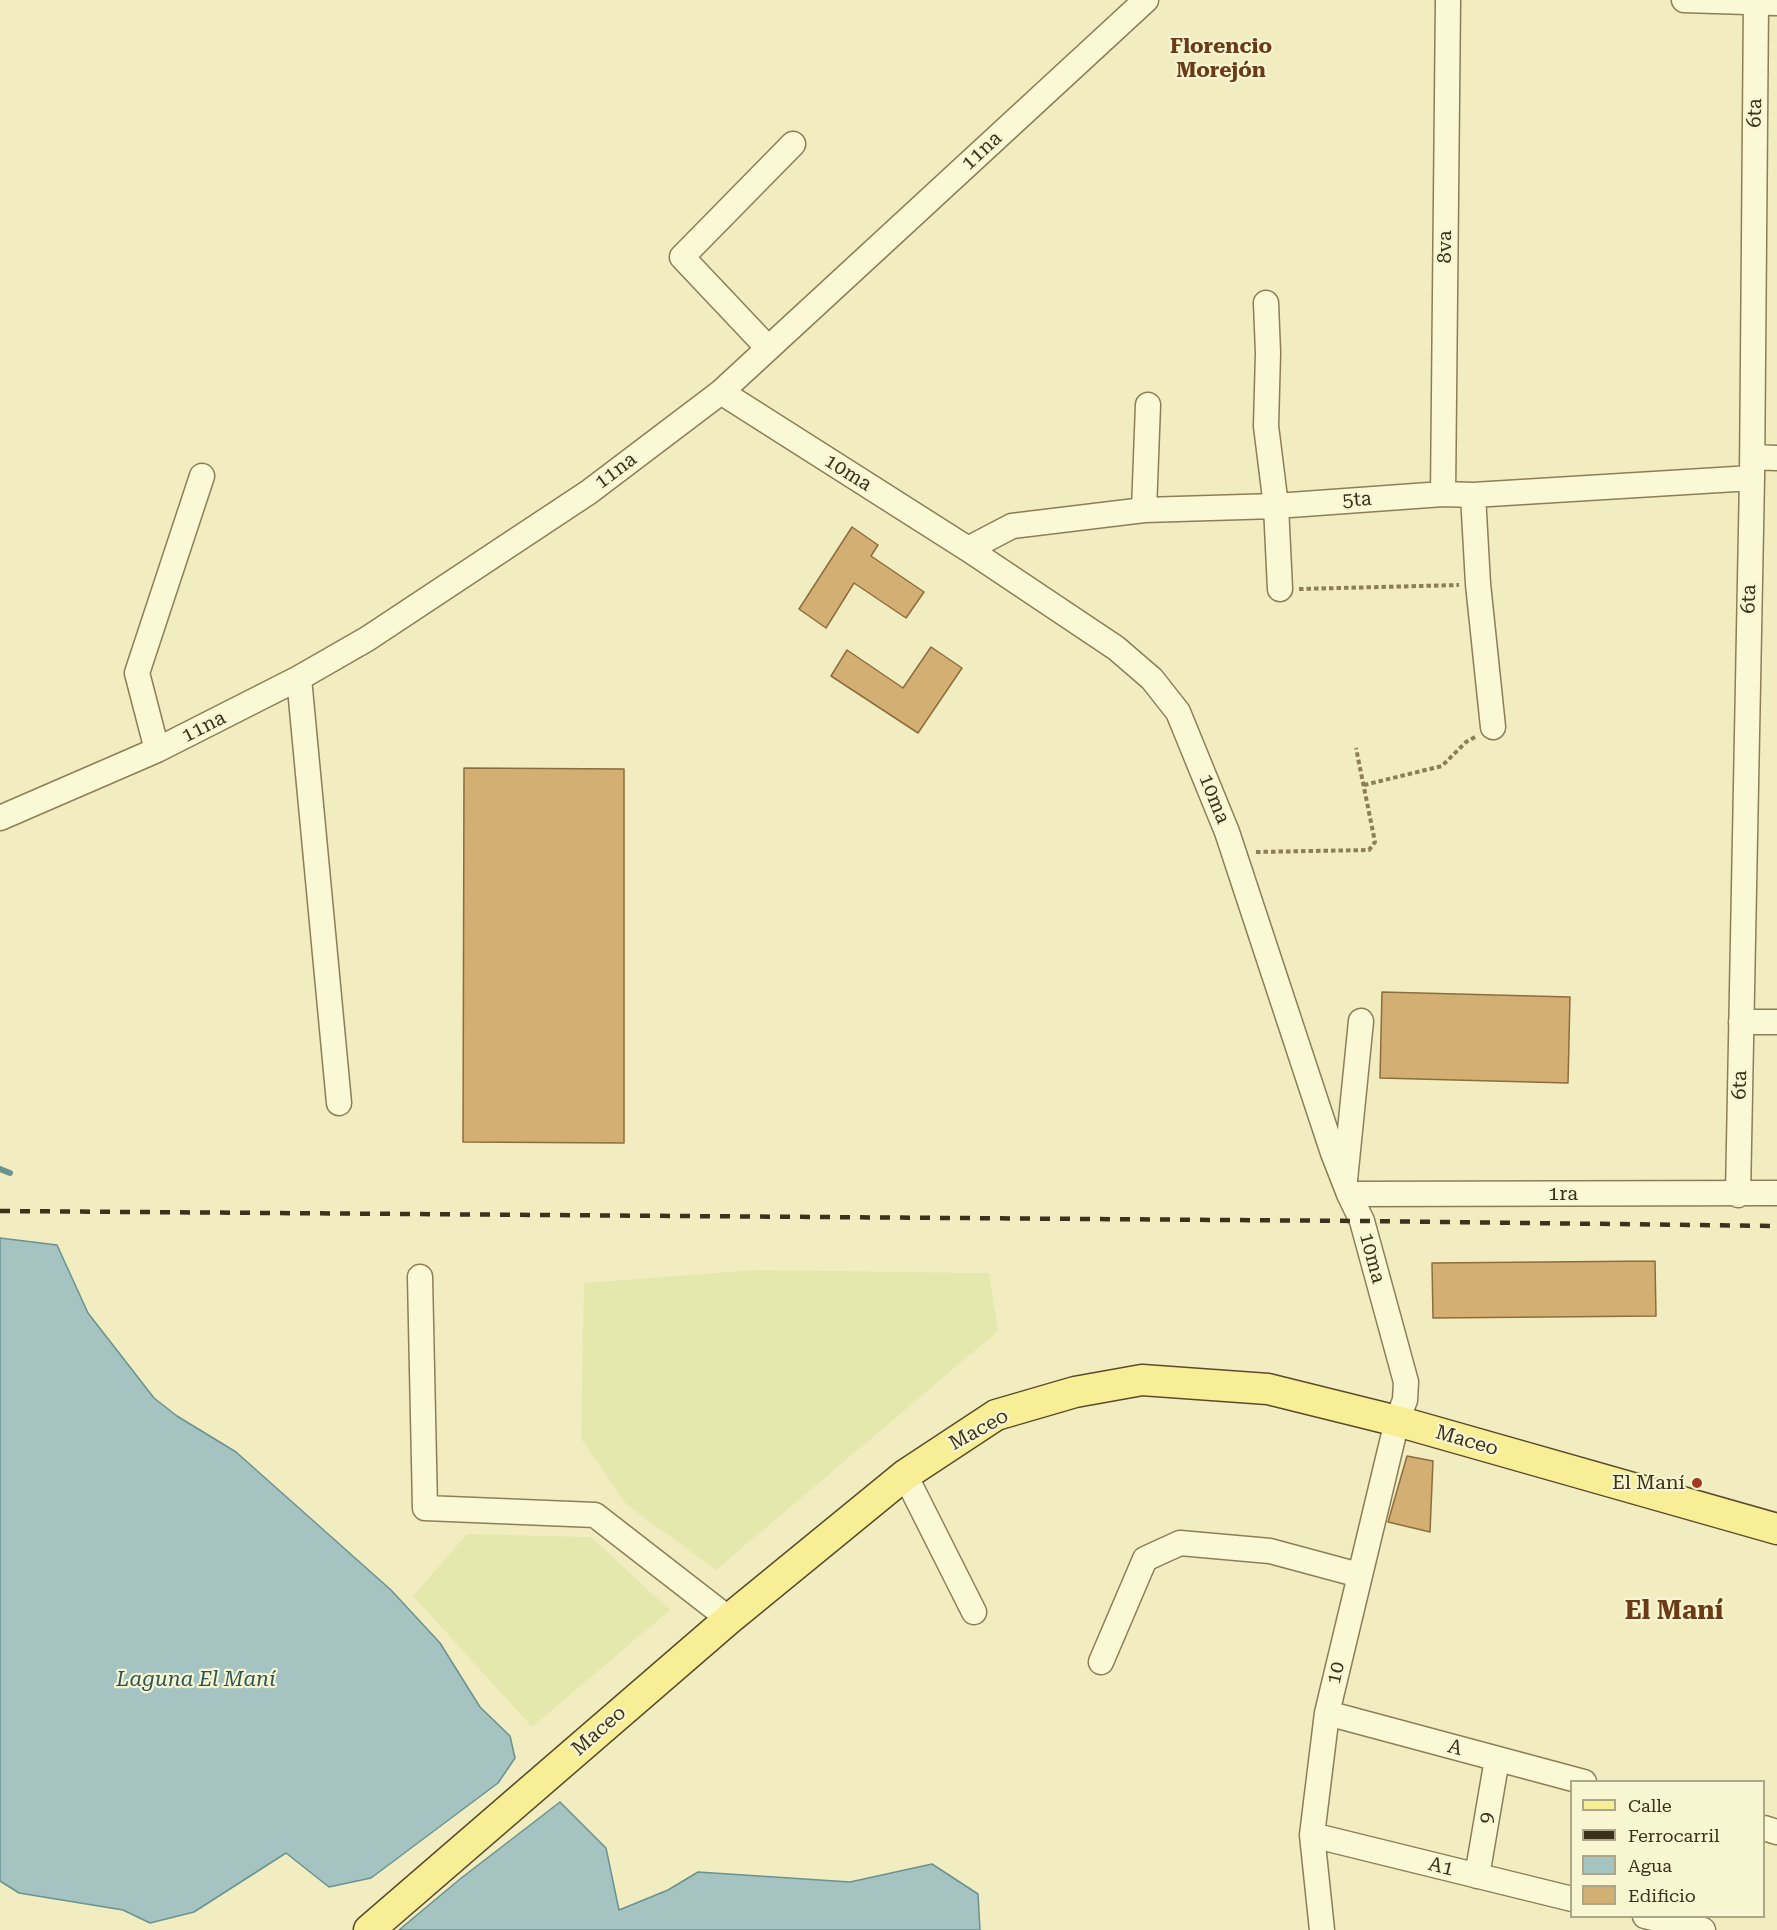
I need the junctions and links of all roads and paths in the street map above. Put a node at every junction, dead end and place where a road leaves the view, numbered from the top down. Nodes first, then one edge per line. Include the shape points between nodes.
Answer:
1 (1448, 0) edge
2 (1684, 0) edge
3 (1134, 3) edge
4 (1767, 3) edge
5 (794, 144) dead end
6 (1266, 303) dead end
7 (768, 348) junction
8 (721, 392) junction
9 (1148, 405) dead end
10 (1777, 458) edge
11 (1752, 467) junction
12 (202, 476) dead end
13 (1443, 494) junction
14 (1473, 495) junction
15 (1276, 506) junction
16 (1144, 510) junction
17 (968, 549) junction
18 (1478, 584) junction
19 (1280, 589) joint
20 (299, 678) junction
21 (1493, 727) joint
22 (1356, 748) dead end
23 (157, 750) junction
24 (1364, 785) junction
25 (0, 818) edge
26 (1234, 853) junction
27 (1362, 1021) dead end
28 (1741, 1022) junction
29 (1777, 1022) edge
30 (339, 1103) dead end
31 (1346, 1188) junction
32 (1777, 1193) edge
33 (1738, 1195) junction
34 (420, 1277) dead end
35 (1397, 1421) junction
36 (904, 1475) junction
37 (1777, 1529) edge
38 (1359, 1575) junction
39 (974, 1612) dead end
40 (729, 1618) junction
41 (1101, 1662) dead end
42 (1327, 1713) junction
43 (1497, 1759) junction
44 (1576, 1780) edge
45 (1312, 1835) junction
46 (1477, 1876) junction
47 (1570, 1899) edge
48 (1648, 1918) edge
49 (369, 1930) edge
50 (1323, 1930) edge
51 (1703, 1930) edge

1 - 13 street, 8va
2 - 4 street
3 - 7 street, 11na
4 - 11 street, 6ta
5 - 7 street via 682,257
6 - 15 street via 1266,426
7 - 8 street, 11na
8 - 17 street, 10ma
8 - 20 street, 11na via 589,492 367,639
9 - 16 street
10 - 11 street, 5ta
11 - 14 street, 5ta
11 - 28 street, 6ta
12 - 23 street via 136,673
13 - 14 street, 5ta
13 - 15 street, 5ta
14 - 18 street
15 - 16 street, 5ta
15 - 19 street
16 - 17 street, 5ta via 1012,526
17 - 26 street, 10ma via 1116,648 1152,679 1178,712
18 - 19 path
18 - 21 street
20 - 23 street, 11na
20 - 30 street
21 - 24 path via 1466,742 1442,766
22 - 24 path
23 - 25 street, 11na
24 - 26 path via 1375,842 1369,850
26 - 31 street, 10ma
27 - 31 street
28 - 29 street
28 - 33 street, 6ta
31 - 33 street, 1ra
31 - 35 street, 10ma via 1362,1221 1407,1382
32 - 33 street, 1ra
34 - 40 street via 425,1508 595,1515
35 - 36 main road, Maceo via 1268,1389 1142,1380 1075,1392 996,1415
35 - 37 main road, Maceo
35 - 38 street, 10
36 - 39 street
36 - 40 main road, Maceo
38 - 41 street via 1270,1551 1180,1543 1145,1559
38 - 42 street, 10
40 - 49 main road, Maceo
42 - 43 street, A
42 - 45 street, 10
43 - 44 street, A
43 - 46 street, 9
45 - 46 street, A1
45 - 50 street, 10
46 - 47 street, A1
48 - 51 street

